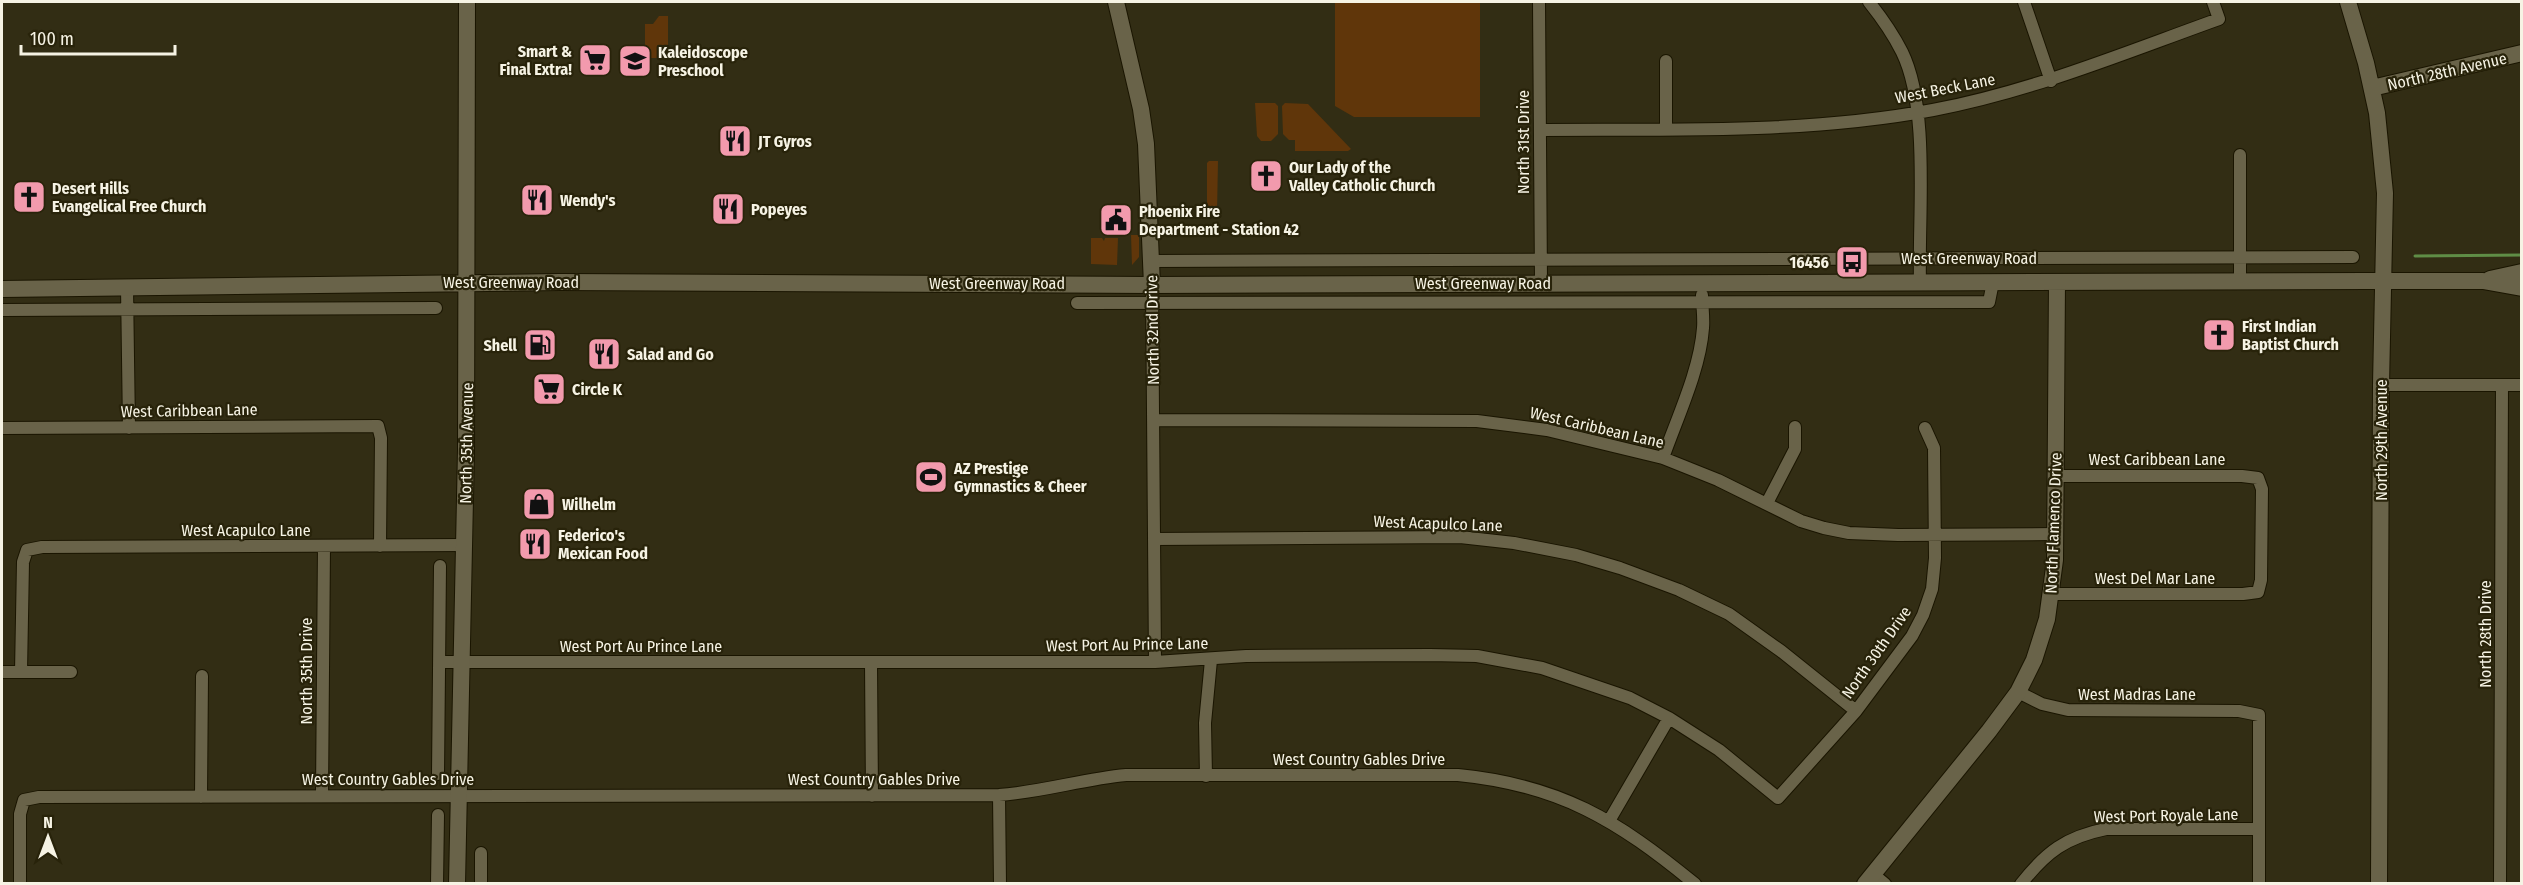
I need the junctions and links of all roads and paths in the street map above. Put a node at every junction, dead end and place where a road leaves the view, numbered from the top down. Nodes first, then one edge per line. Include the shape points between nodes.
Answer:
1 (467, 2) edge
2 (1116, 2) edge
3 (1539, 2) edge
4 (1869, 2) edge
5 (2024, 2) edge
6 (2213, 2) edge
7 (2348, 2) edge
8 (2522, 53) edge
9 (1666, 61) dead end
10 (2051, 81) junction
11 (2372, 88) junction
12 (1918, 112) junction
13 (1666, 129) junction
14 (1540, 130) junction
15 (2240, 155) dead end
16 (2353, 257) dead end
17 (1540, 258) junction
18 (1919, 258) junction
19 (2240, 258) junction
20 (1152, 261) junction
21 (2522, 272) edge
22 (2383, 280) junction
23 (2483, 280) junction
24 (2240, 281) junction
25 (468, 282) junction
26 (1541, 282) junction
27 (1920, 282) junction
28 (1993, 282) junction
29 (2057, 282) junction
30 (1702, 283) junction
31 (1152, 285) junction
32 (127, 287) junction
33 (2522, 288) edge
34 (2, 289) edge
35 (1702, 301) junction
36 (1077, 303) dead end
37 (1152, 304) junction
38 (436, 308) dead end
39 (2, 310) edge
40 (127, 310) junction
41 (2381, 385) junction
42 (2502, 385) junction
43 (2522, 385) edge
44 (1153, 420) junction
45 (1795, 427) dead end
46 (2, 428) edge
47 (129, 428) junction
48 (1924, 428) dead end
49 (1663, 458) junction
50 (2056, 476) junction
51 (1767, 503) junction
52 (1936, 534) junction
53 (2055, 534) junction
54 (1154, 539) junction
55 (465, 545) junction
56 (324, 546) junction
57 (381, 546) junction
58 (440, 566) dead end
59 (2258, 592) joint
60 (2052, 594) junction
61 (1211, 660) junction
62 (439, 662) junction
63 (461, 662) junction
64 (1155, 662) junction
65 (871, 663) junction
66 (2, 672) edge
67 (21, 672) junction
68 (71, 672) dead end
69 (202, 676) dead end
70 (2018, 692) junction
71 (1856, 711) junction
72 (1669, 718) junction
73 (438, 774) dead end
74 (1206, 776) junction
75 (322, 795) junction
76 (458, 795) junction
77 (999, 795) junction
78 (872, 796) junction
79 (201, 797) junction
80 (1778, 798) joint
81 (438, 815) dead end
82 (1609, 821) junction
83 (2259, 829) junction
84 (481, 853) dead end
85 (1874, 880) edge
86 (20, 884) edge
87 (437, 884) edge
88 (457, 884) edge
89 (481, 884) edge
90 (999, 884) edge
91 (1695, 884) edge
92 (2021, 884) edge
93 (2259, 884) edge
94 (2379, 884) edge
95 (2500, 884) edge

1 - 25 main road, North 35th Avenue
2 - 20 main road, North 32nd Drive via 1146,144
3 - 14 street, North 31st Drive
4 - 12 street via 1903,53
5 - 10 street
6 - 10 street, West Beck Lane via 2218,19
7 - 11 main road, North 29th Avenue
8 - 11 main road, North 28th Avenue
9 - 13 street
10 - 12 street, West Beck Lane
11 - 22 main road, North 29th Avenue via 2384,180
12 - 13 street, West Beck Lane via 1809,126
12 - 18 street
13 - 14 street, West Beck Lane
14 - 17 street, North 31st Drive
15 - 19 street
16 - 19 street, West Greenway Road
17 - 18 street, West Greenway Road
17 - 20 street, West Greenway Road
17 - 26 street, North 31st Drive
18 - 19 street, West Greenway Road
18 - 27 street
19 - 24 street
20 - 31 main road, North 32nd Drive
21 - 23 main road, West Greenway Road
22 - 23 main road, West Greenway Road
22 - 24 main road, West Greenway Road
22 - 41 main road, North 29th Avenue
23 - 33 main road, West Greenway Road
24 - 29 main road, West Greenway Road
25 - 31 main road, West Greenway Road
25 - 32 main road, West Greenway Road
25 - 55 main road, North 35th Avenue
26 - 30 main road, West Greenway Road
26 - 31 main road, West Greenway Road
27 - 28 main road, West Greenway Road
27 - 30 main road, West Greenway Road
28 - 29 main road, West Greenway Road
28 - 35 street, West Greenway Road via 1989,302
29 - 50 main road, North Flamenco Drive
30 - 35 street
31 - 37 street, North 32nd Drive
32 - 34 main road, West Greenway Road
32 - 40 street
35 - 37 street, West Greenway Road
35 - 49 street via 1699,348
36 - 37 street, West Greenway Road
37 - 44 street, North 32nd Drive
38 - 40 street, West Greenway Road
39 - 40 street, West Greenway Road
40 - 47 street
41 - 42 street
41 - 94 main road, North 29th Avenue
42 - 43 street
42 - 95 street, North 28th Drive
44 - 49 street, West Caribbean Lane via 1476,421 1547,430
44 - 54 street, North 32nd Drive
45 - 51 street via 1795,450
46 - 47 street, West Caribbean Lane
47 - 57 street, West Caribbean Lane via 378,426
48 - 52 street, North 30th Drive via 1934,448
49 - 51 street, West Caribbean Lane
50 - 53 main road, North Flamenco Drive
50 - 59 street, West Caribbean Lane via 2258,478 2262,489
51 - 52 street, West Caribbean Lane via 1801,521 1832,530
52 - 53 street, West Caribbean Lane
52 - 71 street, North 30th Drive via 1932,589 1923,615
53 - 60 main road, North Flamenco Drive
54 - 64 street, North 32nd Drive
54 - 71 street, West Acapulco Lane via 1460,537 1576,555 1679,590 1729,614
55 - 57 street, West Acapulco Lane
55 - 63 main road, North 35th Avenue
56 - 57 street, West Acapulco Lane
56 - 67 street, West Acapulco Lane via 27,550 23,562
56 - 75 street, North 35th Drive
58 - 62 street
59 - 60 street, West Del Mar Lane
60 - 70 main road, North Flamenco Drive via 2034,660
61 - 64 street, West Port Au Prince Lane
61 - 72 street, West Port Au Prince Lane via 1246,656 1477,656 1572,677 1630,698
61 - 74 street via 1205,723
62 - 63 street, West Port Au Prince Lane
62 - 73 street
63 - 65 street, West Port Au Prince Lane
63 - 76 main road, North 35th Avenue
64 - 65 street, West Port Au Prince Lane
65 - 78 street
66 - 67 street
67 - 68 street
69 - 79 street
70 - 83 street, West Madras Lane via 2042,704 2068,710 2239,711 2259,715
70 - 85 main road, North Flamenco Drive
71 - 80 street, North 30th Drive
72 - 80 street, West Port Au Prince Lane via 1719,750
72 - 82 street
74 - 77 street, West Country Gables Drive via 1091,778
74 - 82 street, West Country Gables Drive via 1491,778 1573,802
75 - 76 street, West Country Gables Drive
75 - 79 street, West Country Gables Drive
76 - 78 street, West Country Gables Drive
76 - 88 main road, North 35th Avenue
77 - 78 street, West Country Gables Drive
77 - 90 street
79 - 86 street, West Country Gables Drive via 24,800 20,814
81 - 87 street
82 - 91 street, West Country Gables Drive via 1652,848
83 - 92 street, West Port Royale Lane via 2085,833 2057,847
83 - 93 street
84 - 89 street

